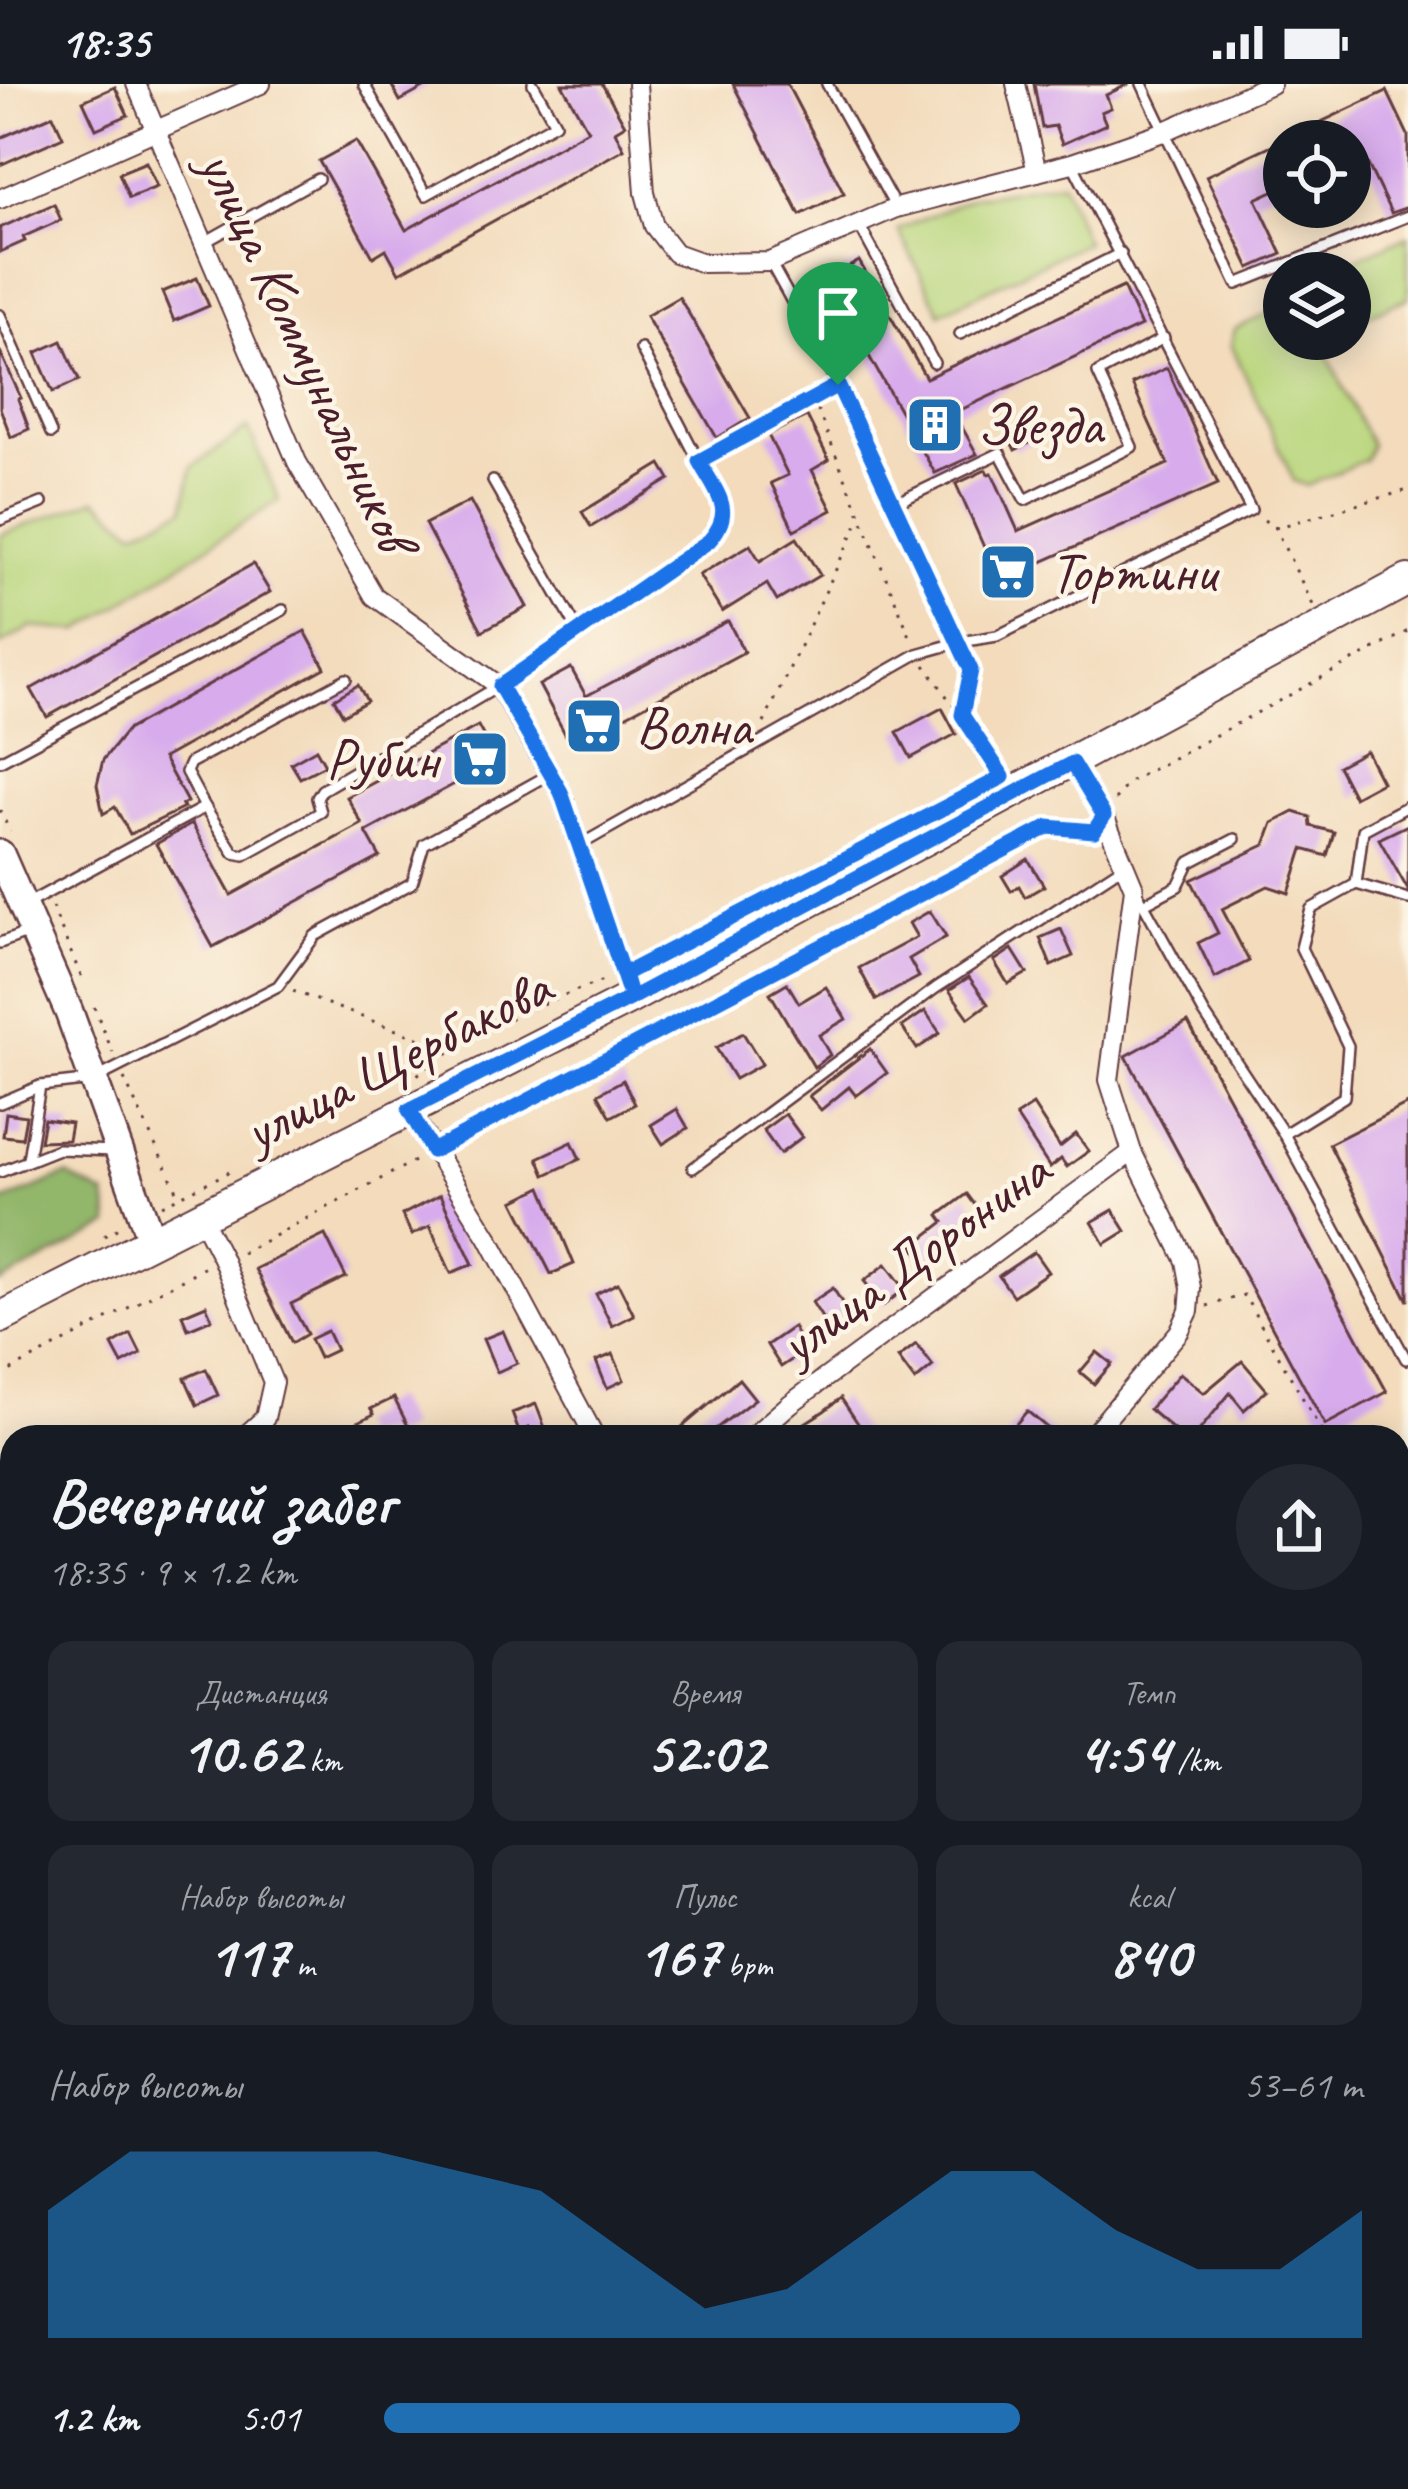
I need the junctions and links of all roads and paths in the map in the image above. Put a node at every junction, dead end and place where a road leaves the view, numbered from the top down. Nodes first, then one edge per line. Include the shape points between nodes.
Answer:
1 (136, 84) edge
2 (261, 84) edge
3 (364, 84) edge
4 (533, 84) edge
5 (637, 84) edge
6 (827, 84) edge
7 (1016, 84) edge
8 (1142, 84) edge
9 (1271, 84) edge
10 (155, 132) junction
11 (1163, 132) junction
12 (1072, 163) junction
13 (1036, 172) junction
14 (318, 178) dead end
15 (0, 199) edge
16 (896, 208) junction
17 (1408, 217) edge
18 (859, 225) junction
19 (203, 243) junction
20 (1121, 253) junction
21 (770, 262) junction
22 (0, 315) edge
23 (960, 334) dead end
24 (1164, 338) junction
25 (641, 349) dead end
26 (934, 363) dead end
27 (838, 385) junction
28 (813, 399) junction
29 (51, 433) dead end
30 (699, 461) junction
31 (493, 481) dead end
32 (1408, 490) edge
33 (41, 503) dead end
34 (895, 504) junction
35 (1251, 510) junction
36 (860, 519) junction
37 (0, 520) edge
38 (1275, 528) junction
39 (1408, 580) edge
40 (1313, 606) dead end
41 (283, 610) dead end
42 (1408, 631) edge
43 (580, 634) junction
44 (960, 641) junction
45 (917, 654) junction
46 (346, 679) dead end
47 (500, 686) junction
48 (962, 715) junction
49 (753, 748) junction
50 (0, 761) edge
51 (1072, 763) junction
52 (552, 773) junction
53 (1003, 777) dead end
54 (1408, 806) edge
55 (205, 807) junction
56 (1104, 816) junction
57 (1235, 838) dead end
58 (580, 845) junction
59 (0, 854) edge
60 (1127, 863) junction
61 (1356, 884) junction
62 (1139, 896) junction
63 (1408, 899) edge
64 (29, 918) junction
65 (0, 943) edge
66 (278, 986) junction
67 (628, 986) junction
68 (448, 1049) junction
69 (93, 1080) junction
70 (40, 1086) junction
71 (403, 1100) junction
72 (0, 1103) edge
73 (1284, 1134) junction
74 (118, 1151) junction
75 (432, 1151) junction
76 (1132, 1152) junction
77 (28, 1159) junction
78 (239, 1167) dead end
79 (693, 1168) dead end
80 (0, 1172) edge
81 (200, 1215) junction
82 (147, 1227) junction
83 (102, 1237) dead end
84 (222, 1258) junction
85 (1189, 1311) junction
86 (0, 1318) edge
87 (1406, 1359) edge
88 (0, 1376) edge
89 (257, 1425) edge
90 (589, 1425) edge
91 (766, 1425) edge
92 (1101, 1425) edge
93 (1318, 1425) edge

1 - 10 street, улица Коммунальников
2 - 10 street
3 - 4 lane via 426,195 555,123
5 - 21 street via 654,226 675,253 703,263
6 - 16 lane
7 - 13 street
8 - 11 lane
9 - 11 street
10 - 15 street
10 - 19 street, улица Коммунальников
11 - 12 street
11 - 17 lane via 1237,284
12 - 13 street
12 - 20 lane
13 - 16 street
14 - 19 lane
16 - 18 street
18 - 21 street
18 - 26 lane
19 - 47 street, улица Коммунальников via 297,461 374,596
20 - 23 lane
20 - 24 lane
21 - 27 lane
22 - 29 lane
24 - 34 lane via 1098,373 1132,447 1024,500 1000,453
24 - 35 lane
25 - 30 lane
27 - 28 path
27 - 34 lane
28 - 30 path
28 - 36 path
30 - 43 lane via 725,512 722,526
31 - 43 lane
32 - 38 path
33 - 37 lane
34 - 44 lane
35 - 38 path
35 - 44 lane via 998,636
36 - 45 path
36 - 49 path
38 - 40 path
39 - 51 main road, улица Щербакова
41 - 50 lane
42 - 56 path via 1129,782
43 - 47 lane
44 - 45 lane
44 - 48 path via 971,670
45 - 48 path
45 - 49 lane
46 - 55 lane via 190,763 186,772
47 - 52 street, улица Коммунальников
47 - 55 lane via 322,790 317,815 244,855 234,853
48 - 53 path
49 - 58 lane
51 - 56 street
51 - 67 main road, улица Щербакова
52 - 58 street, улица Коммунальников
52 - 66 lane via 424,844 412,884 315,936
54 - 61 lane via 1364,830
55 - 64 lane
56 - 60 street
56 - 75 path via 1094,831 1048,827
57 - 62 lane via 1190,863 1178,886
58 - 67 street, улица Коммунальников
59 - 64 street
60 - 62 street
60 - 79 lane via 936,988
61 - 63 lane
61 - 73 lane via 1311,909 1301,948 1348,1046 1344,1097
62 - 73 lane
62 - 76 street via 1109,1080
64 - 65 lane
64 - 69 street
66 - 68 path
66 - 69 lane
67 - 68 path via 543,1002
67 - 71 main road, улица Щербакова
68 - 71 path
69 - 70 lane
69 - 74 street
70 - 72 lane
70 - 77 lane
71 - 75 street
71 - 81 main road, улица Щербакова
73 - 87 lane
74 - 77 lane via 58,1149
74 - 82 street
75 - 84 path via 253,1250
75 - 90 street
76 - 85 street via 1186,1261
76 - 91 street, улица Доронина
77 - 80 lane
78 - 82 path
81 - 82 main road, улица Щербакова
81 - 84 street
82 - 83 path
82 - 86 main road, улица Щербакова
84 - 88 path
84 - 89 street via 274,1382
85 - 92 street
85 - 93 path via 1244,1295

